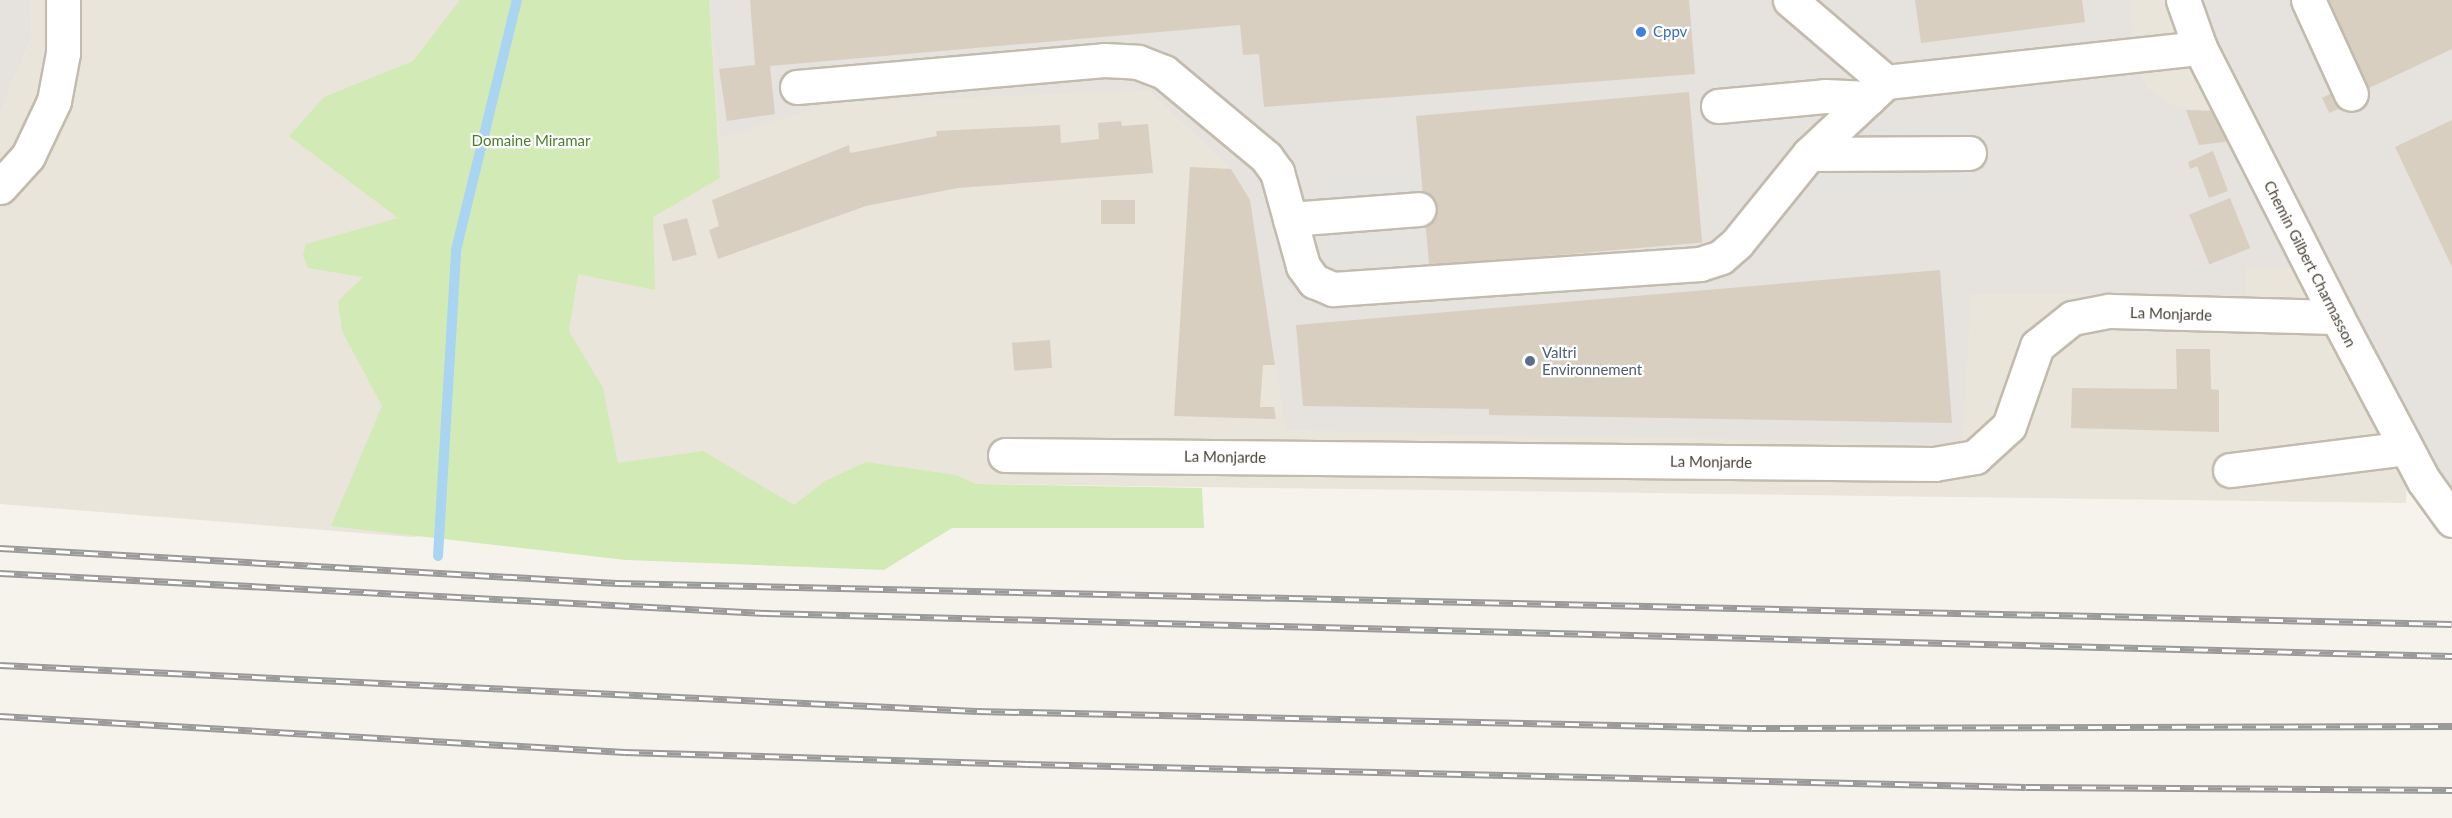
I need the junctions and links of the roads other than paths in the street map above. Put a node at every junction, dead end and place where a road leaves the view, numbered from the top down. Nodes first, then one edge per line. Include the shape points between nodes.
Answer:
1 (63, 0) edge
2 (1790, 0) edge
3 (2183, 0) edge
4 (2308, 0) edge
5 (2200, 48) junction
6 (797, 87) dead end
7 (1878, 90) junction
8 (2351, 94) dead end
9 (1718, 106) dead end
10 (1969, 153) dead end
11 (1809, 154) junction
12 (0, 187) edge
13 (1419, 209) dead end
14 (1290, 219) junction
15 (2337, 317) junction
16 (2406, 448) junction
17 (1005, 455) dead end
18 (2229, 470) dead end
19 (2452, 520) edge

1 - 12 street via 63,53 54,101 28,156
2 - 7 street
3 - 5 street, Chemin Gilbert Charmasson
4 - 8 street
5 - 7 street
5 - 15 street, Chemin Gilbert Charmasson
6 - 14 street via 1104,60 1138,62 1164,72 1266,157 1277,172
7 - 9 street
7 - 11 street
10 - 11 street
11 - 14 street via 1737,243 1721,257 1700,264 1333,289 1314,281 1303,266
13 - 14 street
15 - 16 street, Chemin Gilbert Charmasson
15 - 17 street, La Monjarde via 2109,311 2072,318 2037,346 2008,426 1975,457 1934,464
16 - 18 street
16 - 19 street, Chemin Gilbert Charmasson

